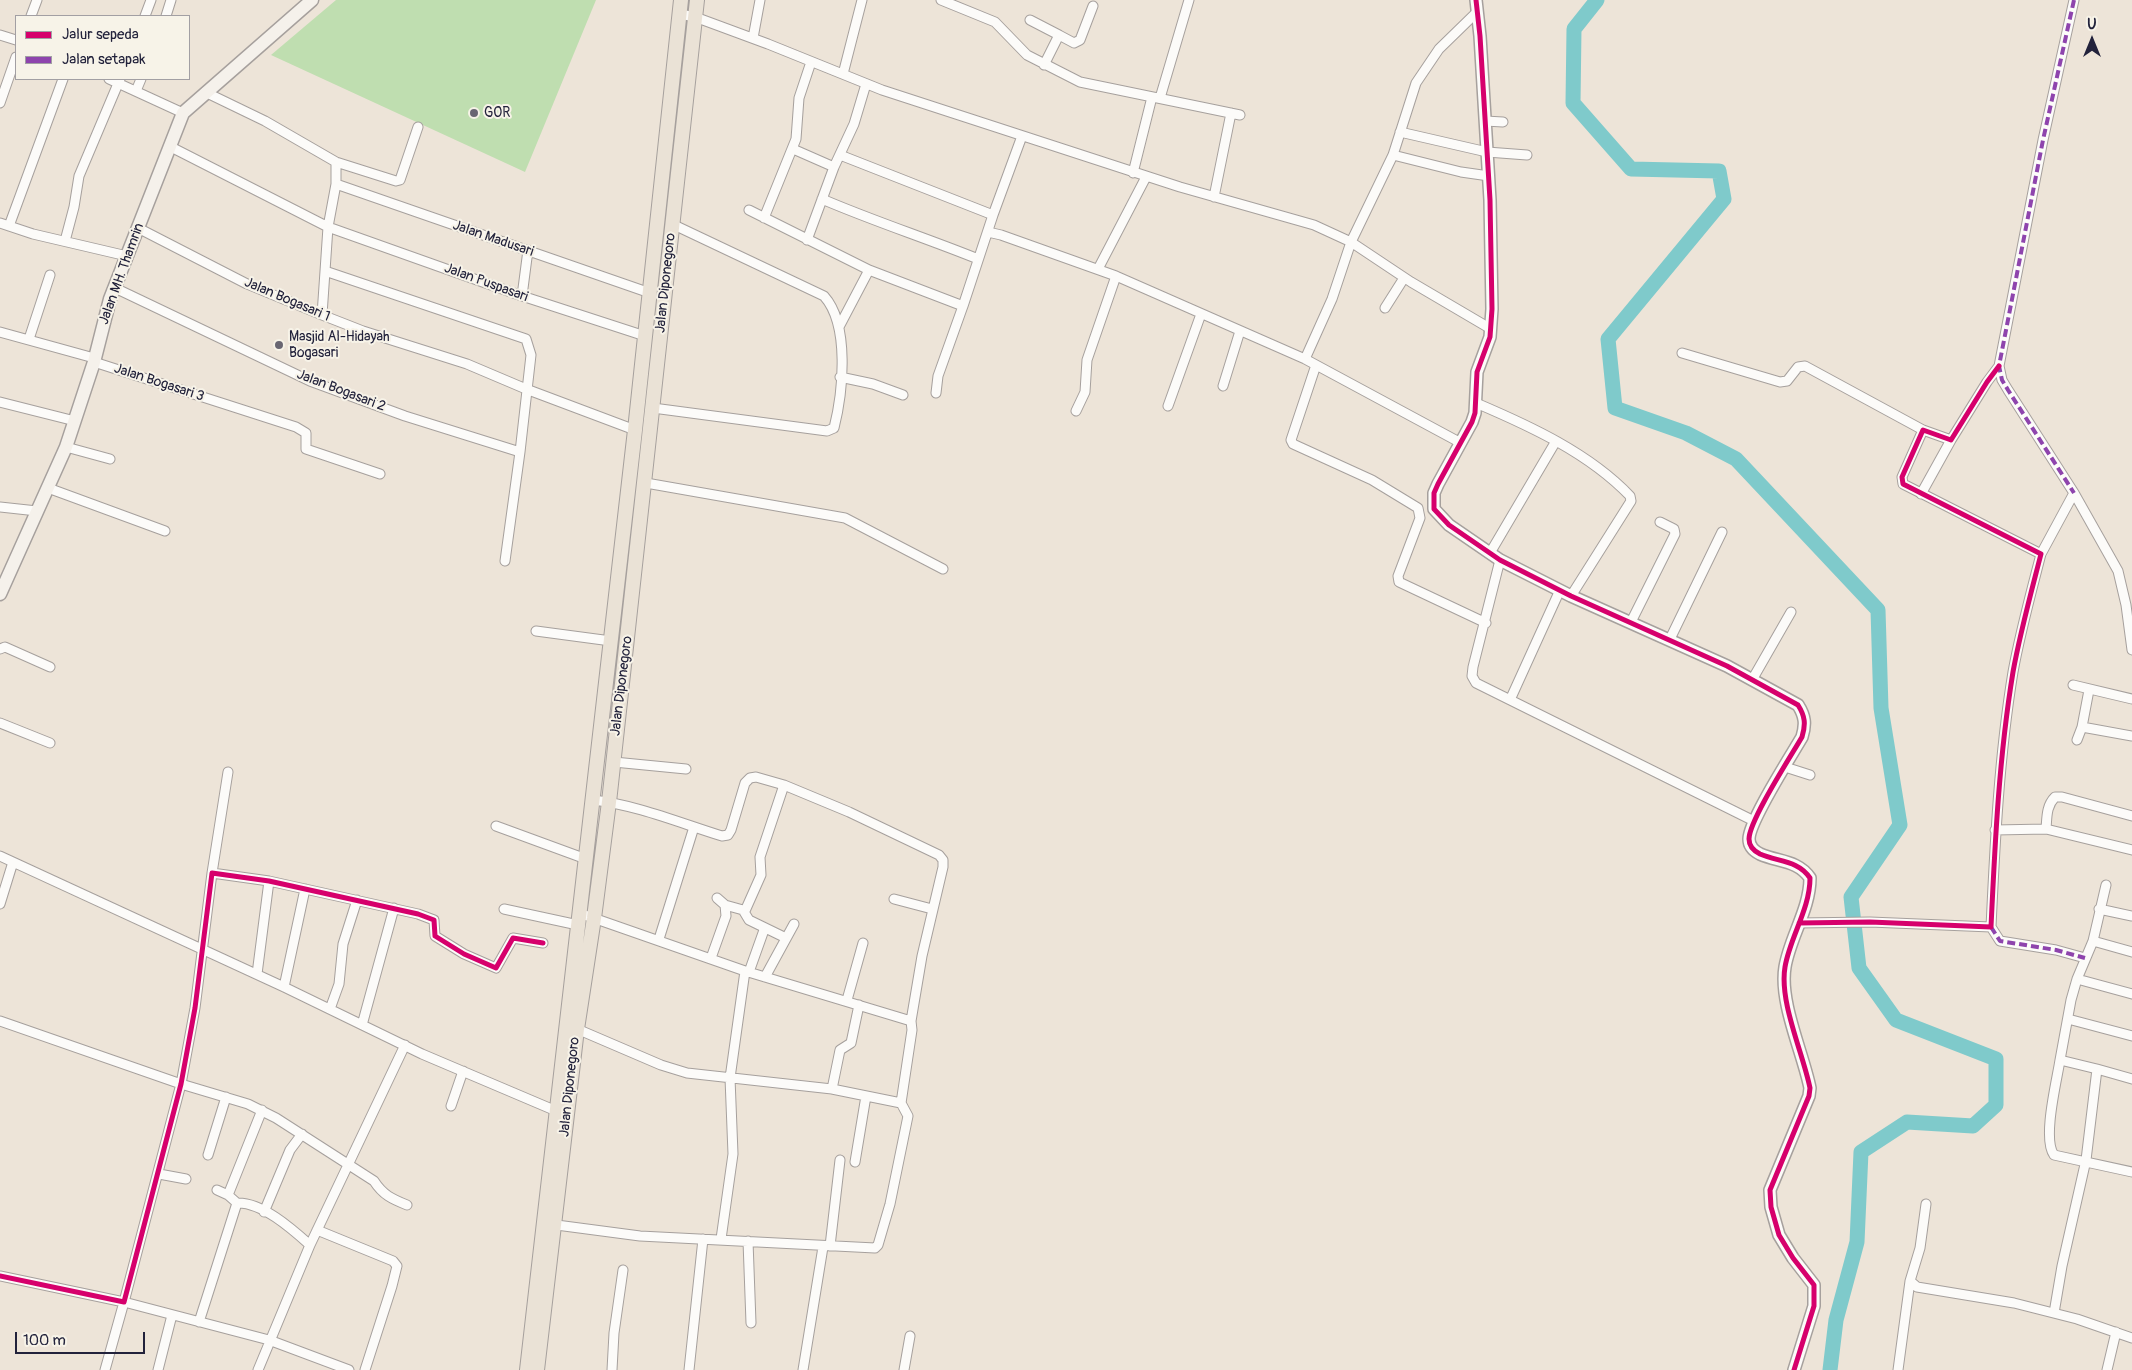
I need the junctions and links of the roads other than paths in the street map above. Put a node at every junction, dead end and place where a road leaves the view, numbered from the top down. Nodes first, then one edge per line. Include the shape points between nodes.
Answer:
1 (37, 0) edge
2 (151, 0) edge
3 (171, 0) edge
4 (312, 0) edge
5 (681, 0) edge
6 (697, 0) edge
7 (760, 0) edge
8 (862, 0) edge
9 (941, 0) edge
10 (969, 0) edge
11 (1189, 0) edge
12 (1476, 0) edge
13 (2074, 0) edge
14 (1094, 6) dead end
15 (966, 10) junction
16 (1477, 12) junction
17 (680, 14) junction
18 (31, 15) edge
19 (145, 15) edge
20 (166, 15) edge
21 (695, 17) junction
22 (1030, 20) dead end
23 (0, 35) edge
24 (1059, 35) junction
25 (753, 38) junction
26 (15, 40) edge
27 (15, 61) edge
28 (811, 62) junction
29 (1044, 64) junction
30 (843, 74) junction
31 (63, 80) edge
32 (141, 80) edge
33 (119, 81) edge
34 (866, 84) junction
35 (136, 92) junction
36 (205, 92) junction
37 (1156, 97) junction
38 (0, 103) edge
39 (183, 113) junction
40 (1485, 122) junction
41 (1503, 122) dead end
42 (418, 127) dead end
43 (1400, 132) junction
44 (1022, 136) junction
45 (171, 147) junction
46 (793, 149) junction
47 (1487, 152) junction
48 (840, 155) junction
49 (1393, 155) junction
50 (1527, 155) dead end
51 (336, 162) junction
52 (834, 167) junction
53 (1133, 172) junction
54 (1146, 176) junction
55 (1489, 176) junction
56 (336, 184) junction
57 (1214, 197) junction
58 (822, 199) junction
59 (749, 210) dead end
60 (993, 215) junction
61 (764, 218) junction
62 (0, 223) edge
63 (672, 224) junction
64 (9, 226) junction
65 (328, 227) junction
66 (138, 228) junction
67 (988, 232) junction
68 (65, 240) junction
69 (806, 240) junction
70 (1351, 242) junction
71 (528, 250) junction
72 (127, 256) junction
73 (978, 259) junction
74 (1098, 269) junction
75 (869, 270) junction
76 (325, 271) junction
77 (50, 275) dead end
78 (1116, 276) junction
79 (1404, 278) junction
80 (115, 288) junction
81 (650, 293) junction
82 (522, 296) junction
83 (963, 306) junction
84 (1385, 308) dead end
85 (1201, 314) junction
86 (322, 315) junction
87 (839, 327) junction
88 (1491, 329) junction
89 (1240, 331) junction
90 (0, 332) edge
91 (645, 336) junction
92 (29, 339) junction
93 (1682, 353) dead end
94 (1305, 359) junction
95 (94, 360) junction
96 (1316, 365) junction
97 (2000, 366) junction
98 (840, 377) junction
99 (1224, 386) dead end
100 (526, 389) junction
101 (936, 393) dead end
102 (903, 395) dead end
103 (0, 402) edge
104 (1476, 403) junction
105 (1168, 406) dead end
106 (653, 408) junction
107 (1076, 411) dead end
108 (75, 421) junction
109 (635, 430) junction
110 (1923, 430) junction
111 (1950, 440) junction
112 (1556, 441) junction
113 (1461, 442) junction
114 (66, 447) junction
115 (520, 452) junction
116 (110, 459) dead end
117 (380, 474) dead end
118 (646, 483) junction
119 (48, 488) junction
120 (2074, 492) junction
121 (1921, 494) junction
122 (0, 507) edge
123 (1434, 508) junction
124 (37, 511) junction
125 (1420, 512) junction
126 (1660, 522) dead end
127 (165, 531) dead end
128 (1722, 532) dead end
129 (1490, 553) junction
130 (2041, 554) junction
131 (1500, 560) junction
132 (505, 561) dead end
133 (942, 569) dead end
134 (1560, 590) junction
135 (0, 594) edge
136 (1571, 596) junction
137 (1791, 612) dead end
138 (1631, 622) junction
139 (1486, 623) junction
140 (536, 631) dead end
141 (1670, 639) junction
142 (611, 641) junction
143 (0, 649) edge
144 (2132, 650) edge
145 (50, 666) dead end
146 (1752, 680) junction
147 (2073, 685) dead end
148 (2089, 690) junction
149 (2132, 699) edge
150 (1510, 700) junction
151 (0, 723) edge
152 (2082, 727) junction
153 (2132, 736) edge
154 (2077, 740) dead end
155 (50, 743) dead end
156 (614, 762) junction
157 (1785, 767) junction
158 (686, 770) dead end
159 (228, 772) dead end
160 (1810, 775) dead end
161 (784, 784) junction
162 (593, 800) junction
163 (609, 802) junction
164 (2132, 816) edge
165 (1754, 822) junction
166 (496, 826) dead end
167 (694, 827) junction
168 (2046, 829) junction
169 (1995, 830) junction
170 (2132, 850) edge
171 (0, 856) edge
172 (586, 859) junction
173 (13, 862) junction
174 (212, 872) junction
175 (269, 881) junction
176 (2106, 885) dead end
177 (305, 889) junction
178 (717, 898) dead end
179 (894, 899) dead end
180 (357, 900) junction
181 (0, 904) edge
182 (725, 905) junction
183 (394, 908) junction
184 (504, 909) dead end
185 (932, 909) junction
186 (2099, 909) junction
187 (745, 912) junction
188 (2132, 916) edge
189 (594, 918) junction
190 (579, 919) junction
191 (1799, 923) junction
192 (794, 924) dead end
193 (1991, 927) junction
194 (764, 930) junction
195 (786, 938) junction
196 (659, 939) junction
197 (2093, 941) junction
198 (543, 943) dead end
199 (863, 943) dead end
200 (201, 949) junction
201 (2132, 952) edge
202 (711, 958) junction
203 (2085, 958) junction
204 (747, 971) junction
205 (257, 974) junction
206 (766, 977) junction
207 (2077, 979) junction
208 (284, 986) junction
209 (2132, 994) edge
210 (847, 1000) junction
211 (859, 1005) junction
212 (330, 1009) junction
213 (2068, 1019) junction
214 (0, 1021) edge
215 (911, 1021) junction
216 (362, 1025) junction
217 (577, 1028) junction
218 (2132, 1036) edge
219 (405, 1046) junction
220 (2060, 1060) junction
221 (2097, 1069) junction
222 (463, 1071) junction
223 (730, 1078) junction
224 (2132, 1079) edge
225 (181, 1084) junction
226 (832, 1089) junction
227 (866, 1096) junction
228 (226, 1097) junction
229 (901, 1103) junction
230 (451, 1106) dead end
231 (262, 1110) junction
232 (562, 1113) junction
233 (302, 1134) junction
234 (208, 1155) dead end
235 (840, 1160) dead end
236 (2086, 1160) junction
237 (855, 1162) dead end
238 (349, 1165) junction
239 (2132, 1172) edge
240 (159, 1174) junction
241 (186, 1179) dead end
242 (217, 1190) dead end
243 (228, 1195) junction
244 (237, 1203) junction
245 (1926, 1204) dead end
246 (407, 1205) dead end
247 (264, 1212) junction
248 (550, 1224) junction
249 (317, 1230) junction
250 (703, 1238) junction
251 (721, 1239) junction
252 (748, 1241) junction
253 (310, 1245) junction
254 (827, 1247) junction
255 (623, 1270) dead end
256 (0, 1276) edge
257 (1910, 1281) junction
258 (124, 1302) junction
259 (2054, 1313) junction
260 (172, 1316) junction
261 (198, 1322) junction
262 (751, 1323) dead end
263 (2116, 1332) junction
264 (910, 1336) dead end
265 (2132, 1338) edge
266 (269, 1340) junction
267 (105, 1370) edge
268 (158, 1370) edge
269 (258, 1370) edge
270 (349, 1370) edge
271 (365, 1370) edge
272 (527, 1370) edge
273 (536, 1370) edge
274 (612, 1370) edge
275 (690, 1370) edge
276 (803, 1370) edge
277 (904, 1370) edge
278 (1794, 1370) edge
279 (1898, 1370) edge
280 (2107, 1370) edge

1 - 18 street
2 - 19 street
3 - 20 street
4 - 36 main road, Jalan MH. Thamrin
5 - 17 main road, Jalan Diponegoro
6 - 21 main road, Jalan Diponegoro
7 - 25 street
8 - 30 street
9 - 15 street
10 - 15 street
11 - 37 street
12 - 16 street
13 - 97 street
14 - 24 street via 1080,40 1074,42
15 - 29 street via 995,22 1018,48
16 - 40 street
16 - 43 street via 1439,49 1425,68 1409,99
17 - 21 street
17 - 81 main road, Jalan Diponegoro
21 - 25 street
21 - 63 main road, Jalan Diponegoro
22 - 24 street
23 - 26 street
24 - 29 street
25 - 28 street
27 - 38 street
28 - 30 street
28 - 46 street via 799,98
29 - 37 street via 1080,82
30 - 34 street
31 - 64 street
32 - 35 street
33 - 35 street
33 - 68 street via 79,176
34 - 44 street
34 - 48 street
35 - 39 street
36 - 39 main road, Jalan MH. Thamrin
36 - 51 street via 265,121
37 - 53 street
37 - 57 street via 1236,114
39 - 45 main road, Jalan MH. Thamrin
40 - 41 street
40 - 47 street
42 - 51 street via 398,181
43 - 47 street
43 - 49 street
44 - 53 street
44 - 60 street
45 - 65 street, Jalan Puspasari
45 - 66 main road, Jalan MH. Thamrin
46 - 52 street
46 - 61 street
47 - 50 street
47 - 55 street
48 - 52 street
48 - 60 street
49 - 55 street
49 - 70 street
51 - 56 street
52 - 58 street
53 - 54 street
54 - 57 street
54 - 74 street
55 - 88 street
56 - 65 street
56 - 71 street, Jalan Madusari
57 - 70 street via 1314,225
58 - 69 street
58 - 73 street
59 - 61 street
60 - 67 street
61 - 69 street
62 - 64 street
63 - 87 street via 824,296 832,305
63 - 106 main road, Jalan Diponegoro
64 - 68 street
65 - 76 street
65 - 82 street, Jalan Puspasari
66 - 72 main road, Jalan MH. Thamrin
66 - 86 street, Jalan Bogasari 1 via 247,284
67 - 73 street
67 - 74 street
68 - 72 street
69 - 75 street
70 - 79 street
70 - 94 street via 1332,299
71 - 81 street, Jalan Madusari
71 - 82 street
72 - 80 main road, Jalan MH. Thamrin
73 - 83 street
74 - 78 street
75 - 83 street
75 - 87 street
76 - 86 street
76 - 100 street via 526,339 531,355
77 - 92 street
78 - 85 street
78 - 107 street via 1087,360 1085,392
79 - 84 street
79 - 88 street
80 - 95 main road, Jalan MH. Thamrin
80 - 115 street, Jalan Bogasari 2 via 310,381 405,416
81 - 91 main road, Jalan Diponegoro
82 - 91 street, Jalan Puspasari
83 - 101 street via 938,376
85 - 89 street
85 - 105 street
86 - 100 street, Jalan Bogasari 1 via 467,364
87 - 98 street
88 - 104 street via 1477,372
89 - 94 street
89 - 99 street
90 - 92 street, Jalan Bogasari 3
91 - 109 main road, Jalan Diponegoro
92 - 95 street, Jalan Bogasari 3
93 - 110 street via 1780,382 1787,381 1798,367 1805,366
94 - 96 street
95 - 108 main road, Jalan MH. Thamrin
95 - 117 street, Jalan Bogasari 3 via 302,430 306,434 306,449
96 - 113 street
96 - 125 street via 1290,440 1372,480 1412,503
97 - 111 street
97 - 120 street via 2008,390
98 - 102 street
98 - 106 street via 834,428 826,431
100 - 109 street, Jalan Bogasari 1
100 - 115 street
103 - 108 street
104 - 112 street
104 - 113 street via 1472,422
106 - 118 main road, Jalan Diponegoro
108 - 114 main road, Jalan MH. Thamrin
109 - 142 main road, Jalan Diponegoro
110 - 111 street
110 - 121 street via 1902,478 1903,484
111 - 121 street
112 - 129 street
112 - 136 street via 1631,498
113 - 123 street via 1434,493
114 - 116 street
114 - 119 main road, Jalan MH. Thamrin
115 - 132 street
118 - 133 street via 845,518
118 - 156 main road, Jalan Diponegoro
119 - 124 main road, Jalan MH. Thamrin
119 - 127 street
120 - 130 street
120 - 144 street via 2118,571
121 - 130 street
122 - 124 street
123 - 125 street
123 - 129 street via 1450,525
124 - 135 main road, Jalan MH. Thamrin
125 - 139 street via 1398,576 1399,582
126 - 138 street via 1674,529 1674,534
128 - 141 street
129 - 131 street
130 - 169 street via 2013,671
131 - 134 street
131 - 139 street
134 - 136 street
134 - 150 street
136 - 138 street
137 - 146 street
138 - 141 street
139 - 150 street via 1472,676 1482,688
140 - 142 street
141 - 146 street
142 - 162 main road, Jalan Diponegoro
143 - 145 street via 5,647
146 - 157 street via 1798,705 1803,712 1805,728
147 - 148 street
148 - 149 street
148 - 152 street
150 - 165 street
151 - 155 street
152 - 153 street
152 - 154 street
156 - 158 street
156 - 163 main road, Jalan Diponegoro
157 - 160 street
157 - 165 street
159 - 174 street
161 - 167 street via 756,778 745,783 728,835
161 - 185 street via 939,855 943,867
161 - 187 street via 760,857 761,875
162 - 163 street
162 - 172 main road, Jalan Diponegoro
163 - 167 street
163 - 189 main road, Jalan Diponegoro
164 - 168 street via 2062,797 2054,798 2048,809
165 - 191 street via 1749,838 1753,849 1798,866 1810,878
166 - 172 street
167 - 196 street
168 - 169 street
168 - 170 street
169 - 193 street
171 - 173 street
172 - 190 main road, Jalan Diponegoro
173 - 181 street
173 - 200 street
174 - 175 street
174 - 200 street
175 - 177 street
175 - 205 street
176 - 186 street
177 - 180 street
177 - 208 street
178 - 182 street
179 - 185 street
180 - 183 street
180 - 212 street via 343,944 339,984
182 - 187 street
182 - 202 street via 726,916
183 - 198 street via 433,919 436,938 496,968 513,938
183 - 216 street
184 - 190 street
185 - 215 street
186 - 188 street
186 - 197 street
187 - 194 street via 749,920
189 - 190 street
189 - 196 street
189 - 217 main road, Jalan Diponegoro
190 - 232 main road, Jalan Diponegoro
191 - 193 street
191 - 278 street via 1784,974 1795,1034 1810,1088 1773,1181 1770,1199 1774,1224 1782,1241 1814,1285 1814,1306
192 - 195 street
193 - 203 street via 2000,941
194 - 195 street
194 - 204 street
195 - 206 street
196 - 202 street
197 - 201 street
197 - 203 street
199 - 210 street
200 - 205 street
200 - 225 street via 195,1008
202 - 204 street
203 - 207 street
204 - 206 street
204 - 223 street
205 - 208 street
206 - 210 street
207 - 209 street
207 - 213 street
208 - 212 street
210 - 211 street
211 - 215 street
211 - 226 street via 851,1043 840,1050
212 - 216 street
213 - 218 street
213 - 220 street
214 - 225 street
215 - 229 street
216 - 219 street
217 - 223 street via 661,1065 687,1073
217 - 232 main road, Jalan Diponegoro
219 - 222 street
219 - 238 street
220 - 221 street
220 - 236 street via 2050,1145 2054,1155
221 - 224 street
221 - 236 street
222 - 230 street
222 - 232 street
223 - 226 street
223 - 251 street via 733,1154
225 - 228 street
225 - 240 street
226 - 227 street
227 - 229 street
227 - 237 street
228 - 231 street
228 - 234 street
229 - 254 street via 908,1116 878,1245 875,1248
231 - 233 street
231 - 243 street
232 - 248 main road, Jalan Diponegoro
233 - 238 street
233 - 247 street via 290,1150
235 - 254 street
236 - 239 street
236 - 259 street
238 - 246 street via 374,1181 381,1192
238 - 249 street
240 - 241 street
240 - 258 street
242 - 243 street
243 - 244 street
244 - 247 street
244 - 261 street
245 - 257 street via 1920,1248
247 - 253 street via 282,1220
248 - 250 street via 640,1236
248 - 272 main road, Jalan Diponegoro
248 - 273 main road, Jalan Diponegoro
249 - 253 street
249 - 271 street via 396,1264
250 - 251 street
250 - 275 street
251 - 252 street
252 - 254 street
252 - 262 street
253 - 266 street
254 - 276 street
255 - 274 street
256 - 258 street
257 - 259 street via 1925,1290 2014,1303
257 - 279 street
258 - 260 street
258 - 267 street
259 - 263 street
260 - 261 street
260 - 268 street
261 - 266 street
263 - 265 street
263 - 280 street
264 - 277 street
266 - 269 street
266 - 270 street

